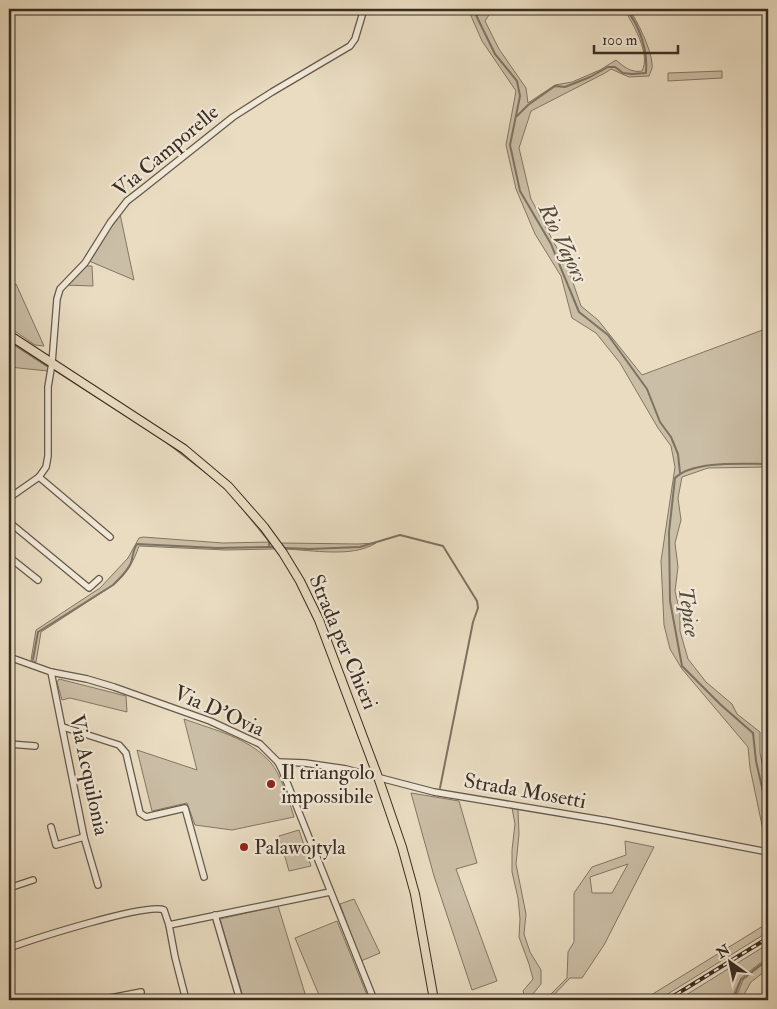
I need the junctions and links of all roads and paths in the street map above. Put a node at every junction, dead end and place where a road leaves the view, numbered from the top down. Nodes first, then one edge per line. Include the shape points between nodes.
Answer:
1 (364, 9) edge
2 (9, 334) edge
3 (52, 363) junction
4 (39, 477) junction
5 (9, 498) edge
6 (9, 522) edge
7 (110, 537) dead end
8 (9, 557) edge
9 (99, 579) dead end
10 (38, 580) dead end
11 (9, 657) edge
12 (51, 672) junction
13 (63, 726) junction
14 (9, 744) edge
15 (35, 746) dead end
16 (278, 762) junction
17 (378, 777) junction
18 (51, 827) dead end
19 (84, 837) junction
20 (768, 852) edge
21 (204, 877) dead end
22 (33, 880) dead end
23 (98, 885) dead end
24 (9, 888) edge
25 (330, 892) junction
26 (215, 915) junction
27 (169, 926) junction
28 (9, 948) edge
29 (141, 992) dead end
30 (100, 1000) edge
31 (186, 1000) edge
32 (240, 1000) edge
33 (374, 1000) edge
34 (434, 1000) edge

1 - 3 street, Via Camporelle via 350,46 232,117 127,201 85,262 60,289
2 - 3 main road, Strada per Chieri
3 - 4 street, Via Camporelle via 48,387 48,456 46,468
3 - 17 main road, Strada per Chieri via 184,448 228,486 264,526 300,581 319,620
4 - 5 street
4 - 7 street
6 - 9 street via 89,588
8 - 10 street
11 - 12 street, Via D'Ovia
12 - 13 street, Via Acquilonia
12 - 16 street, Via D'Ovia via 114,687 210,721 260,744
13 - 19 street, Via Acquilonia
13 - 21 street via 119,745 126,753 140,813 146,817 184,808
14 - 15 street
16 - 17 street, Strada Mosetti via 313,764
16 - 25 street, Via D'Ovia
17 - 20 street, Strada Mosetti via 434,792
17 - 34 main road, Strada per Chieri via 415,894
18 - 19 street via 56,845
19 - 23 street, Via Acquilonia
22 - 24 street
25 - 26 street
25 - 33 street, Via D'Ovia
26 - 27 street
26 - 32 street
27 - 28 street via 164,910 146,910 42,936
27 - 31 street
29 - 30 street

